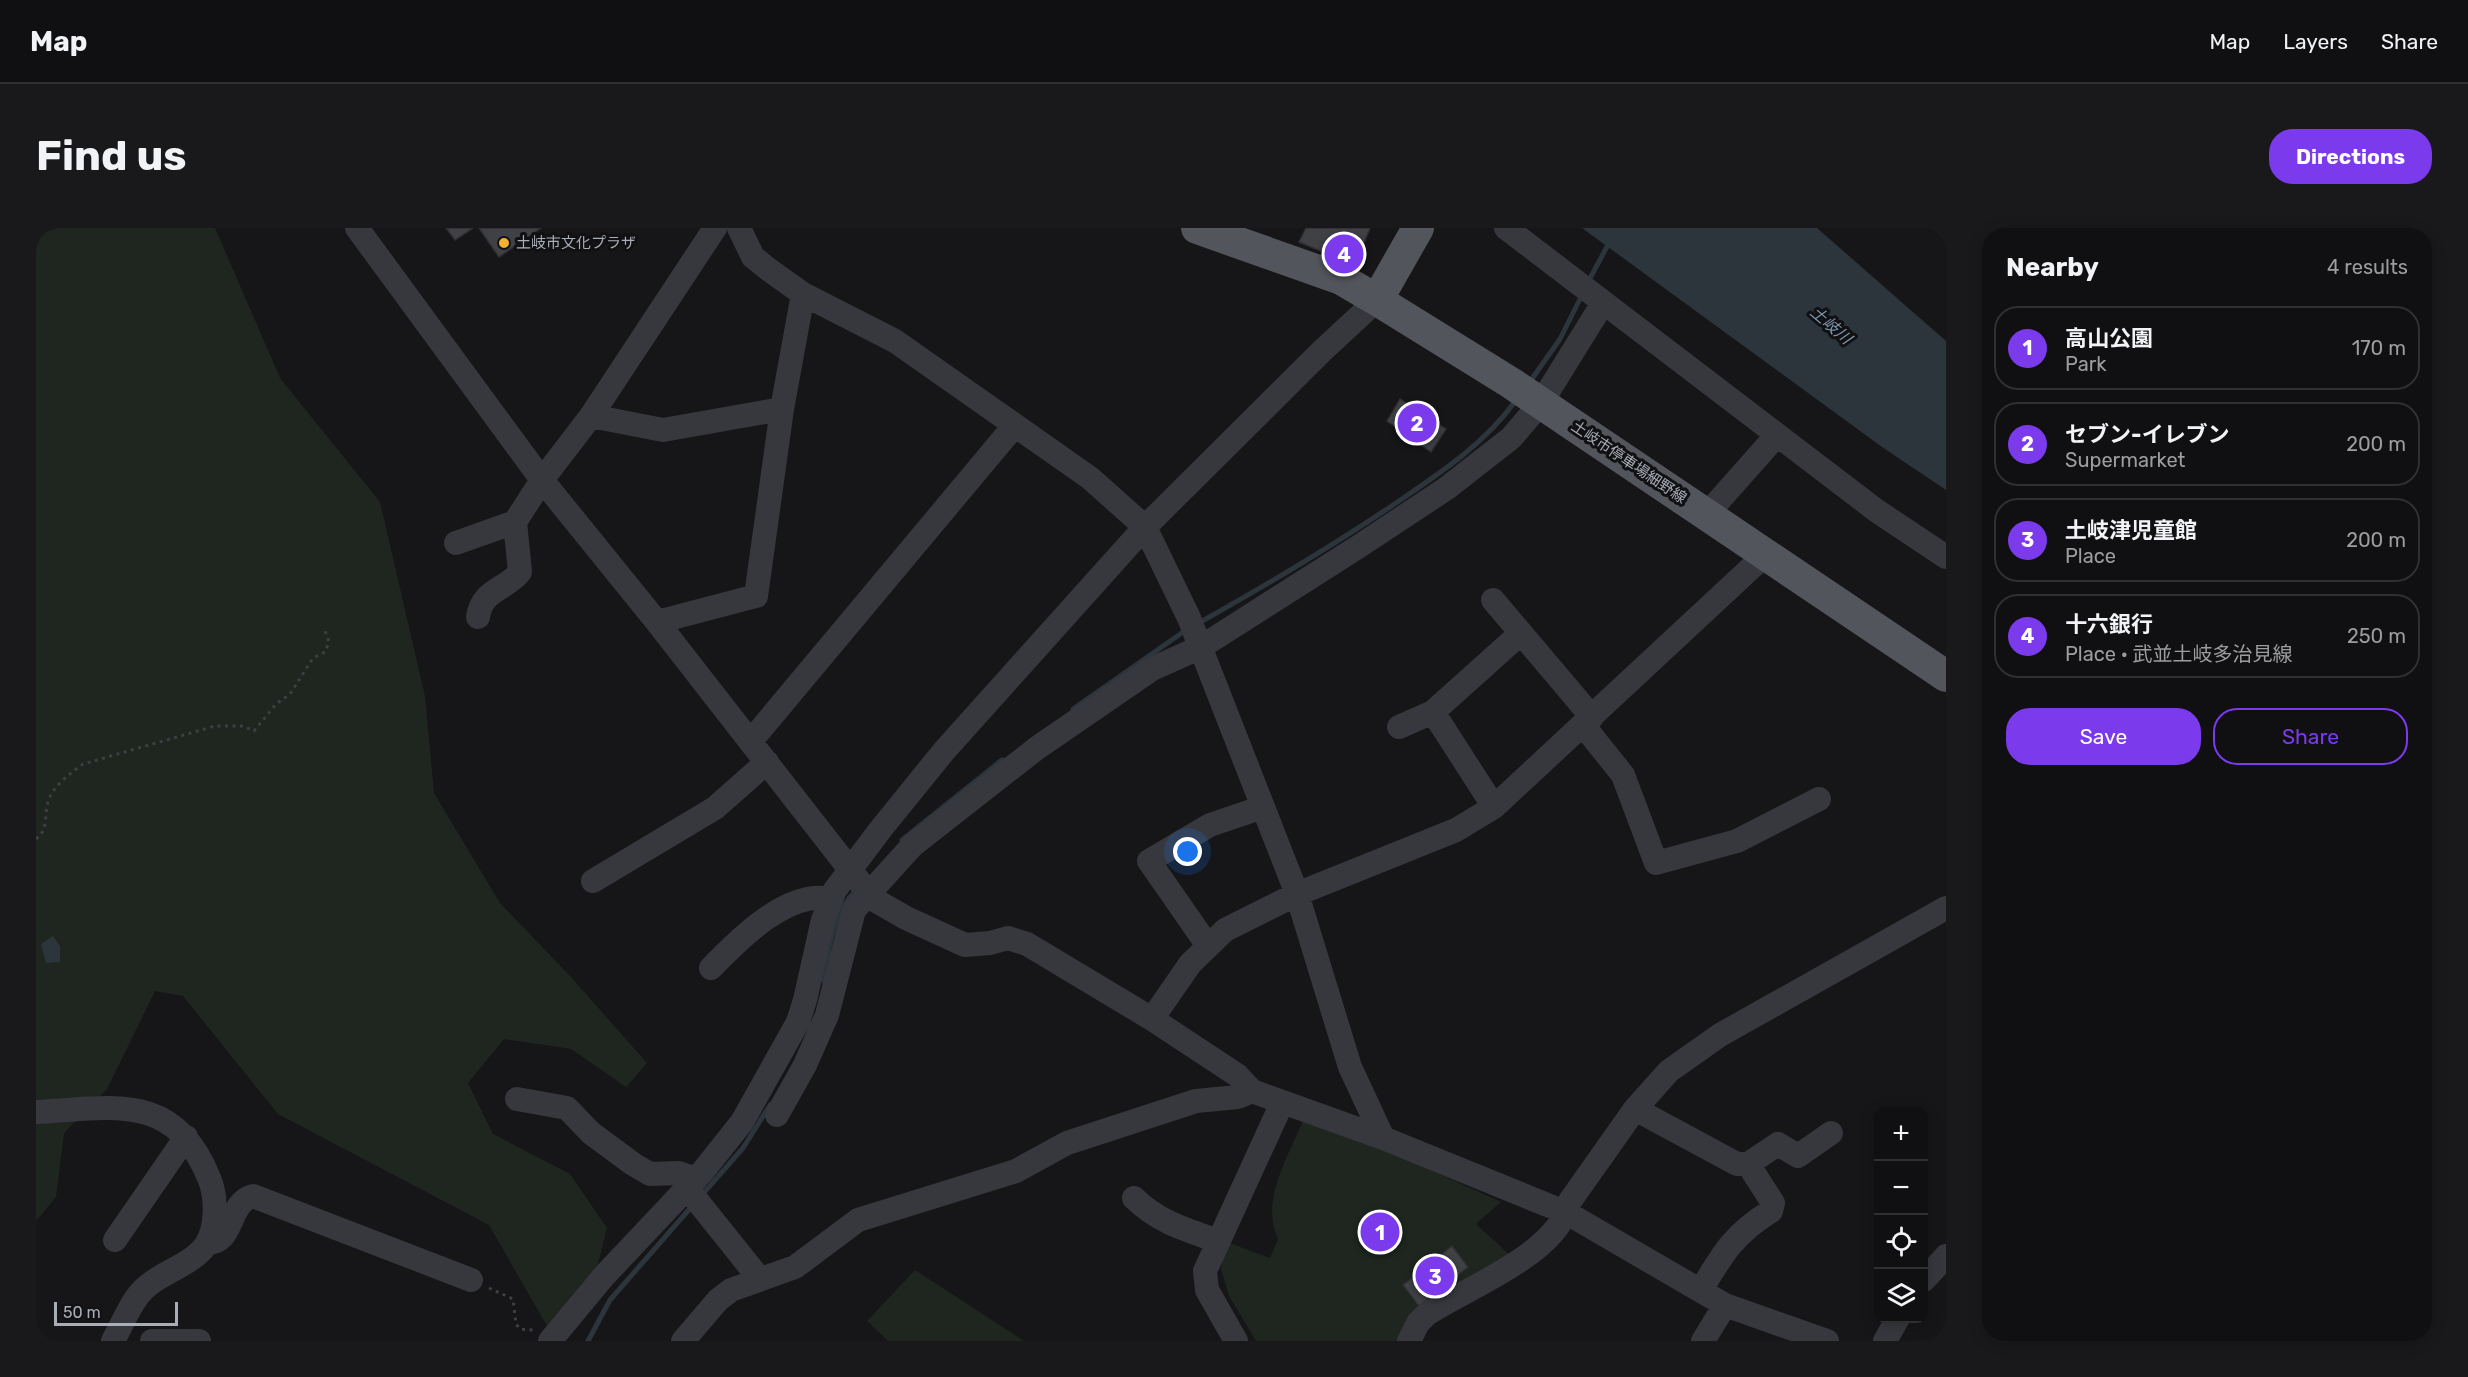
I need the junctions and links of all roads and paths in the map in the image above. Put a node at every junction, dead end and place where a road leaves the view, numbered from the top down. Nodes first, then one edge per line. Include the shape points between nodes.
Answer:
1 (357, 228) edge
2 (715, 228) edge
3 (739, 228) edge
4 (1197, 228) edge
5 (1418, 228) edge
6 (1506, 228) edge
7 (803, 294) junction
8 (1377, 300) junction
9 (1598, 300) junction
10 (1528, 394) junction
11 (782, 409) junction
12 (591, 416) junction
13 (1015, 425) junction
14 (1777, 435) junction
15 (542, 480) junction
16 (1707, 514) junction
17 (515, 522) junction
18 (1144, 527) junction
19 (456, 543) dead end
20 (1766, 554) junction
21 (1946, 557) edge
22 (1493, 600) dead end
23 (478, 617) dead end
24 (657, 622) junction
25 (324, 628) dead end
26 (1521, 633) junction
27 (1196, 634) junction
28 (1946, 676) edge
29 (1433, 712) junction
30 (1587, 721) junction
31 (1399, 727) dead end
32 (751, 741) junction
33 (767, 762) junction
34 (1819, 799) dead end
35 (1263, 807) junction
36 (1494, 807) junction
37 (36, 839) edge
38 (593, 881) dead end
39 (860, 883) junction
40 (1298, 894) junction
41 (831, 899) junction
42 (1946, 908) edge
43 (1208, 946) junction
44 (711, 968) dead end
45 (805, 1000) junction
46 (827, 1015) junction
47 (1152, 1019) junction
48 (1252, 1091) junction
49 (517, 1099) dead end
50 (1282, 1103) junction
51 (1635, 1109) junction
52 (36, 1112) edge
53 (777, 1115) dead end
54 (1831, 1133) dead end
55 (186, 1137) junction
56 (1383, 1138) junction
57 (1748, 1164) junction
58 (694, 1193) junction
59 (1134, 1198) dead end
60 (1568, 1214) junction
61 (115, 1240) dead end
62 (1218, 1241) junction
63 (207, 1243) junction
64 (1946, 1256) edge
65 (1928, 1275) edge
66 (759, 1278) junction
67 (471, 1280) joint
68 (1701, 1290) junction
69 (1725, 1305) junction
70 (1895, 1323) edge
71 (189, 1340) edge
72 (551, 1340) edge
73 (113, 1341) edge
74 (152, 1341) edge
75 (684, 1341) edge
76 (1236, 1341) edge
77 (1409, 1341) edge
78 (1703, 1341) edge
79 (1827, 1341) edge
80 (1885, 1341) edge

1 - 15 street
2 - 12 street
3 - 7 street via 753,257
4 - 8 main road, 土岐市停車場細野線 via 1341,279
5 - 8 main road
6 - 9 street
7 - 11 street
7 - 13 street via 895,341
8 - 10 main road, 土岐市停車場細野線
8 - 18 street
9 - 10 street
9 - 14 street
10 - 16 main road, 土岐市停車場細野線
10 - 27 street via 1511,438 1447,488
11 - 12 street via 663,430
11 - 24 street via 756,596
12 - 15 street
13 - 18 street via 1090,478
13 - 32 street
14 - 16 street
14 - 21 street via 1877,511
15 - 17 street
15 - 24 street
16 - 20 main road, 土岐市停車場細野線
17 - 19 street
17 - 23 street via 520,572 514,580 487,595
18 - 27 street
18 - 39 street via 944,751
20 - 28 main road, 土岐市停車場細野線
20 - 30 street
22 - 26 street
24 - 32 street
25 - 37 path via 329,642 325,652 313,657 290,694 276,704 254,731 243,726 215,726 83,764 68,774 49,798 45,829
26 - 29 street
26 - 30 street
27 - 35 street
27 - 39 street via 1037,748
29 - 31 street
29 - 36 street
30 - 34 street via 1623,775 1656,863 1737,841
30 - 36 street
32 - 33 street
33 - 38 street via 715,808
33 - 39 street
35 - 40 street
35 - 43 street via 1210,825 1149,861
36 - 40 street via 1456,830
39 - 41 street
39 - 46 street
39 - 47 street via 873,899 965,945 1008,938 1027,944
40 - 43 street via 1225,930
40 - 56 street via 1350,1067
41 - 44 street via 810,898 786,907 757,925
41 - 45 street
42 - 51 street via 1690,1054
43 - 47 street via 1190,964
45 - 46 street
45 - 58 street via 780,1057
46 - 53 street via 806,1065
47 - 48 street via 1237,1075
48 - 50 street
48 - 66 street via 1238,1097 1196,1101 1066,1143 1016,1171 858,1220 795,1267
49 - 58 street via 567,1108 591,1133 633,1164 650,1174 679,1173
50 - 56 street
50 - 62 street
51 - 57 street via 1737,1164
51 - 60 street via 1570,1201
52 - 55 street via 138,1109 163,1118
54 - 57 street via 1798,1156 1778,1144
55 - 61 street
55 - 63 street via 204,1164 214,1189 214,1214
56 - 60 street
57 - 68 street via 1773,1203 1772,1211 1746,1227 1722,1255
58 - 66 street
58 - 72 street via 603,1277
59 - 62 street via 1167,1222
60 - 68 street
60 - 77 street via 1538,1250 1427,1314
62 - 76 street via 1205,1271 1207,1290
63 - 67 street via 224,1237 239,1204 253,1196
63 - 73 street via 195,1256 142,1290
64 - 65 street
66 - 75 street via 723,1296
67 - 72 path via 513,1299 520,1329 532,1330
68 - 69 street
69 - 78 street
69 - 79 street
70 - 80 street
71 - 74 street

